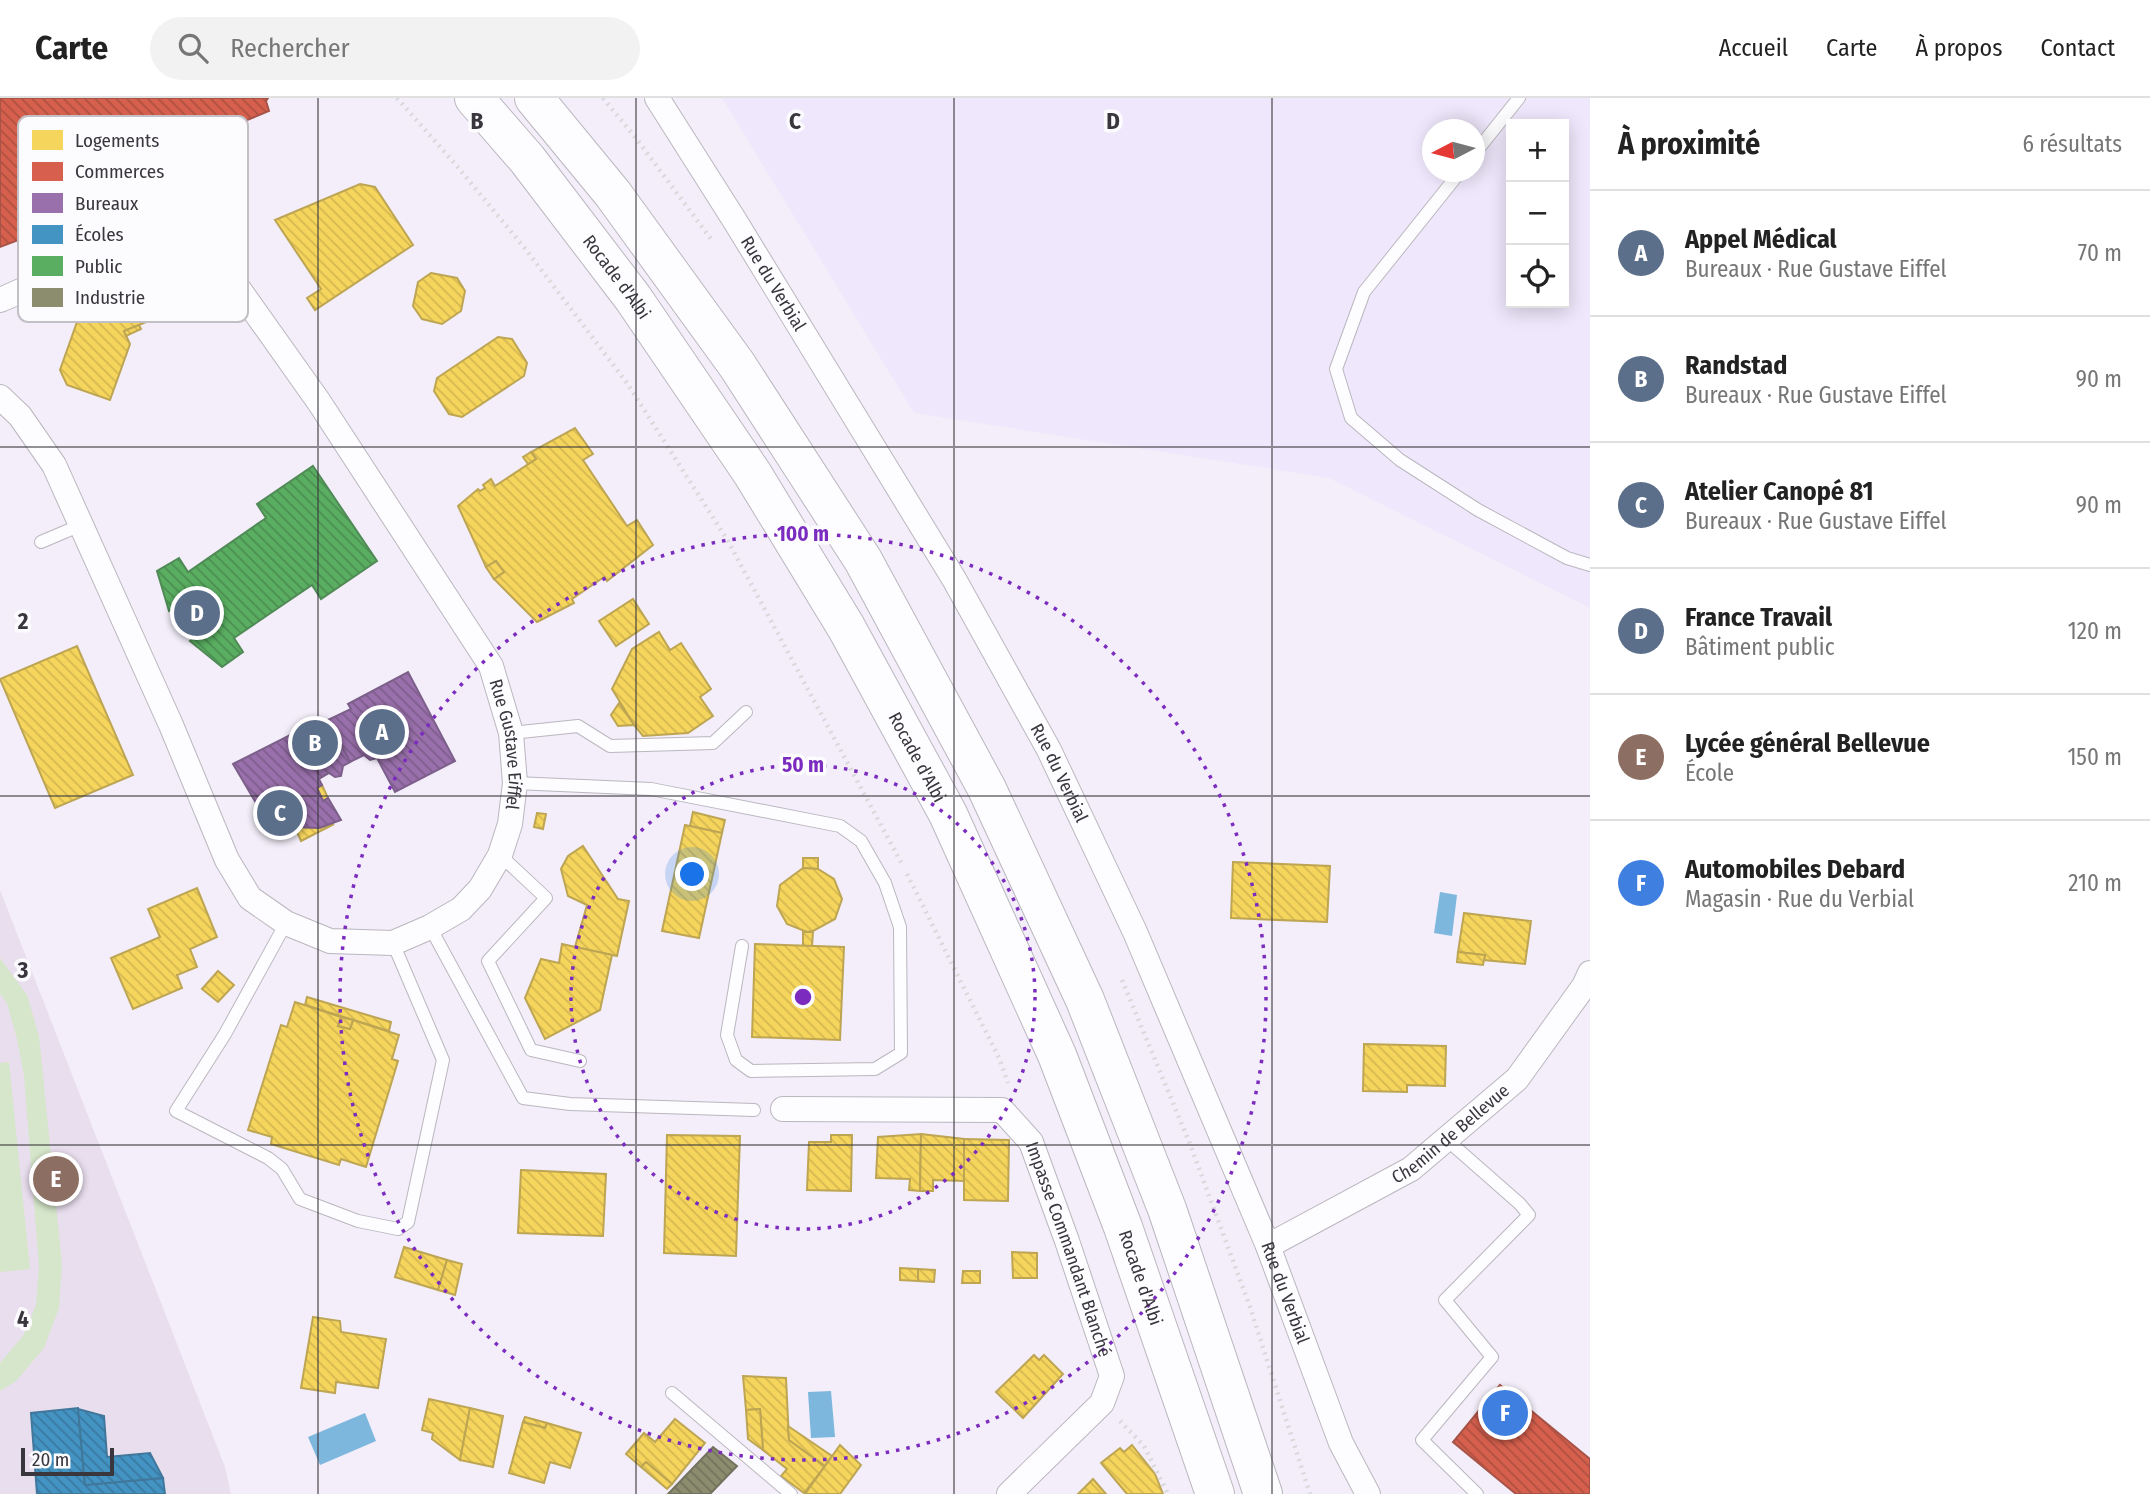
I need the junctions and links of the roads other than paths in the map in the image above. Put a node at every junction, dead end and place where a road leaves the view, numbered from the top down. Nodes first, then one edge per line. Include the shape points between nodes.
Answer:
1 (474, 98) edge
2 (534, 98) edge
3 (657, 98) edge
4 (1519, 98) edge
5 (1485, 140) edge
6 (1452, 182) edge
7 (18, 292) edge
8 (0, 300) edge
9 (248, 302) edge
10 (0, 397) edge
11 (81, 526) junction
12 (41, 542) dead end
13 (1590, 565) edge
14 (746, 712) dead end
15 (511, 733) junction
16 (515, 783) junction
17 (500, 855) junction
18 (286, 923) junction
19 (430, 927) junction
20 (393, 943) junction
21 (742, 946) dead end
22 (1588, 982) edge
23 (580, 1061) dead end
24 (783, 1109) dead end
25 (754, 1110) dead end
26 (1446, 1139) junction
27 (1268, 1246) junction
28 (672, 1393) dead end
29 (791, 1494) edge
30 (1009, 1494) edge
31 (1215, 1494) edge
32 (1263, 1494) edge
33 (1368, 1494) edge
34 (1476, 1494) edge

1 - 31 highway, Rocade d'Albi via 527,159 633,298 751,473 846,627 948,814 1057,1055 1123,1227
2 - 32 highway via 613,194 737,365 863,560 987,789 1100,1037 1167,1209
3 - 27 street, Rue du Verbial via 954,579 1049,750 1135,932
4 - 5 lane
6 - 13 lane via 1364,292 1336,369 1352,418 1400,460 1478,510 1567,558
7 - 8 street, Rue Gustave Eiffel
9 - 15 street, Rue Gustave Eiffel via 491,666
10 - 11 street, Rue Gustave Eiffel via 20,416 54,465
11 - 12 lane
11 - 18 street, Rue Gustave Eiffel via 227,860 250,898
14 - 15 lane via 713,743 610,746 578,726
15 - 16 street, Rue Gustave Eiffel
16 - 17 street, Rue Gustave Eiffel
16 - 21 lane via 651,789 840,826 861,841 885,883 900,927 901,1053 875,1069 751,1071 736,1060 727,1035
17 - 19 street, Rue Gustave Eiffel via 480,889 461,909
17 - 23 lane via 546,898 488,961 530,1051
18 - 20 street, Rue Gustave Eiffel via 330,940
18 - 20 lane via 176,1111 268,1158 282,1169 300,1199 358,1221 398,1229 408,1222 443,1060
19 - 20 street, Rue Gustave Eiffel
19 - 25 lane via 523,1098 570,1104
22 - 26 street, Chemin de Bellevue via 1517,1079
24 - 30 street, Impasse Commandant Blanché via 1002,1110 1031,1142 1112,1376 1102,1403
26 - 27 street, Chemin de Bellevue via 1411,1169
26 - 34 lane via 1529,1215 1445,1300 1492,1357 1422,1440
27 - 33 street, Rue du Verbial via 1341,1443
28 - 29 lane

